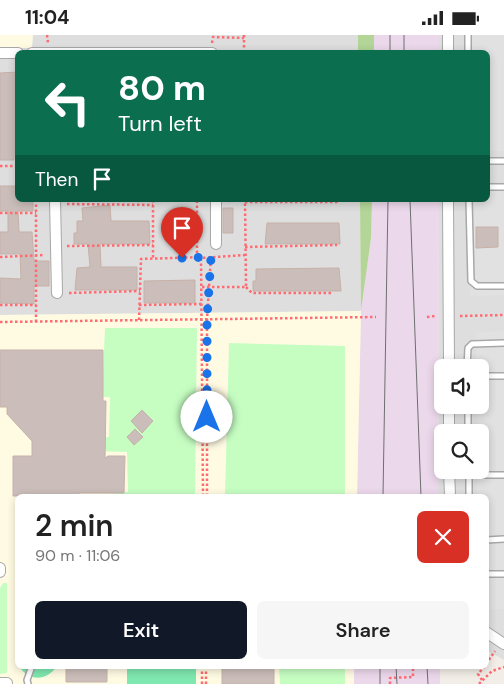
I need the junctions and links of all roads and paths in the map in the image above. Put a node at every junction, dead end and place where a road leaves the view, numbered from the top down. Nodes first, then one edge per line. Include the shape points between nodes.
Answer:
1 (448, 35) edge
2 (468, 35) edge
3 (214, 36) edge
4 (244, 36) edge
5 (212, 50) edge
6 (244, 50) edge
7 (448, 50) edge
8 (468, 50) edge
9 (0, 53) edge
10 (15, 53) edge
11 (490, 161) edge
12 (504, 161) edge
13 (0, 166) edge
14 (15, 166) edge
15 (490, 187) edge
16 (504, 187) edge
17 (36, 202) edge
18 (55, 202) edge
19 (197, 202) edge
20 (216, 202) edge
21 (245, 202) edge
22 (448, 202) edge
23 (469, 202) edge
24 (153, 205) joint
25 (0, 213) edge
26 (36, 213) junction
27 (216, 244) joint
28 (153, 245) junction
29 (338, 245) dead end
30 (245, 247) junction
31 (56, 250) junction
32 (245, 255) junction
33 (36, 256) junction
34 (0, 257) edge
35 (211, 257) junction
36 (197, 258) junction
37 (153, 259) junction
38 (504, 286) edge
39 (202, 287) junction
40 (246, 287) junction
41 (210, 288) junction
42 (140, 291) junction
43 (56, 293) joint
44 (331, 293) dead end
45 (202, 303) junction
46 (0, 305) edge
47 (36, 305) junction
48 (140, 305) junction
49 (504, 315) edge
50 (436, 316) dead end
51 (460, 316) dead end
52 (376, 317) dead end
53 (427, 317) dead end
54 (202, 319) junction
55 (207, 319) junction
56 (139, 320) junction
57 (0, 322) edge
58 (36, 322) junction
59 (504, 343) edge
60 (449, 359) edge
61 (467, 359) edge
62 (489, 376) edge
63 (504, 376) edge
64 (489, 474) edge
65 (504, 475) edge
66 (449, 479) edge
67 (469, 479) edge
68 (203, 494) edge
69 (207, 494) edge
70 (450, 494) edge
71 (469, 494) edge
72 (504, 539) edge
73 (489, 540) edge
74 (0, 568) edge
75 (0, 572) edge
76 (489, 574) edge
77 (504, 574) edge
78 (489, 635) edge
79 (502, 643) edge
80 (489, 660) edge
81 (504, 667) edge
82 (31, 669) edge
83 (202, 669) edge
84 (206, 669) edge
85 (412, 669) edge
86 (482, 669) edge
87 (482, 680) junction
88 (28, 684) edge
89 (202, 684) edge
90 (206, 684) edge
91 (390, 684) edge
92 (479, 684) edge

1 - 7 street
2 - 8 lane
3 - 4 path
3 - 5 path
4 - 6 path
9 - 10 street
11 - 12 lane
13 - 14 path
15 - 16 lane
17 - 26 path
18 - 24 path
18 - 31 street
19 - 36 path
20 - 27 street
21 - 30 path
22 - 60 street
23 - 38 lane via 470,279 477,286
24 - 28 path
25 - 26 path
26 - 33 path
27 - 35 path
28 - 31 path
28 - 37 path
29 - 30 path
30 - 32 path
31 - 33 path
31 - 43 street
32 - 35 path
32 - 40 path
33 - 34 path
33 - 47 path
35 - 36 path
35 - 39 path via 201,258
35 - 41 path
36 - 37 path
37 - 42 path via 141,259
39 - 41 path
39 - 45 path
40 - 41 path
40 - 44 path via 252,293
41 - 55 path
42 - 43 path
42 - 48 path
45 - 48 path
45 - 54 path
46 - 47 path
47 - 58 path
48 - 56 path
49 - 51 path
50 - 53 path
52 - 55 path
54 - 55 path
54 - 56 path
54 - 68 path
55 - 69 path
56 - 58 path
57 - 58 path
59 - 61 lane via 472,344 468,348
62 - 63 lane
64 - 65 lane
66 - 70 street
67 - 71 lane
72 - 73 lane
74 - 75 street
76 - 77 lane
78 - 79 street
79 - 80 path
81 - 87 path via 492,671
82 - 88 lane
83 - 89 path
84 - 90 path
85 - 91 path via 413,677 390,678
86 - 87 path via 478,674
87 - 92 path

